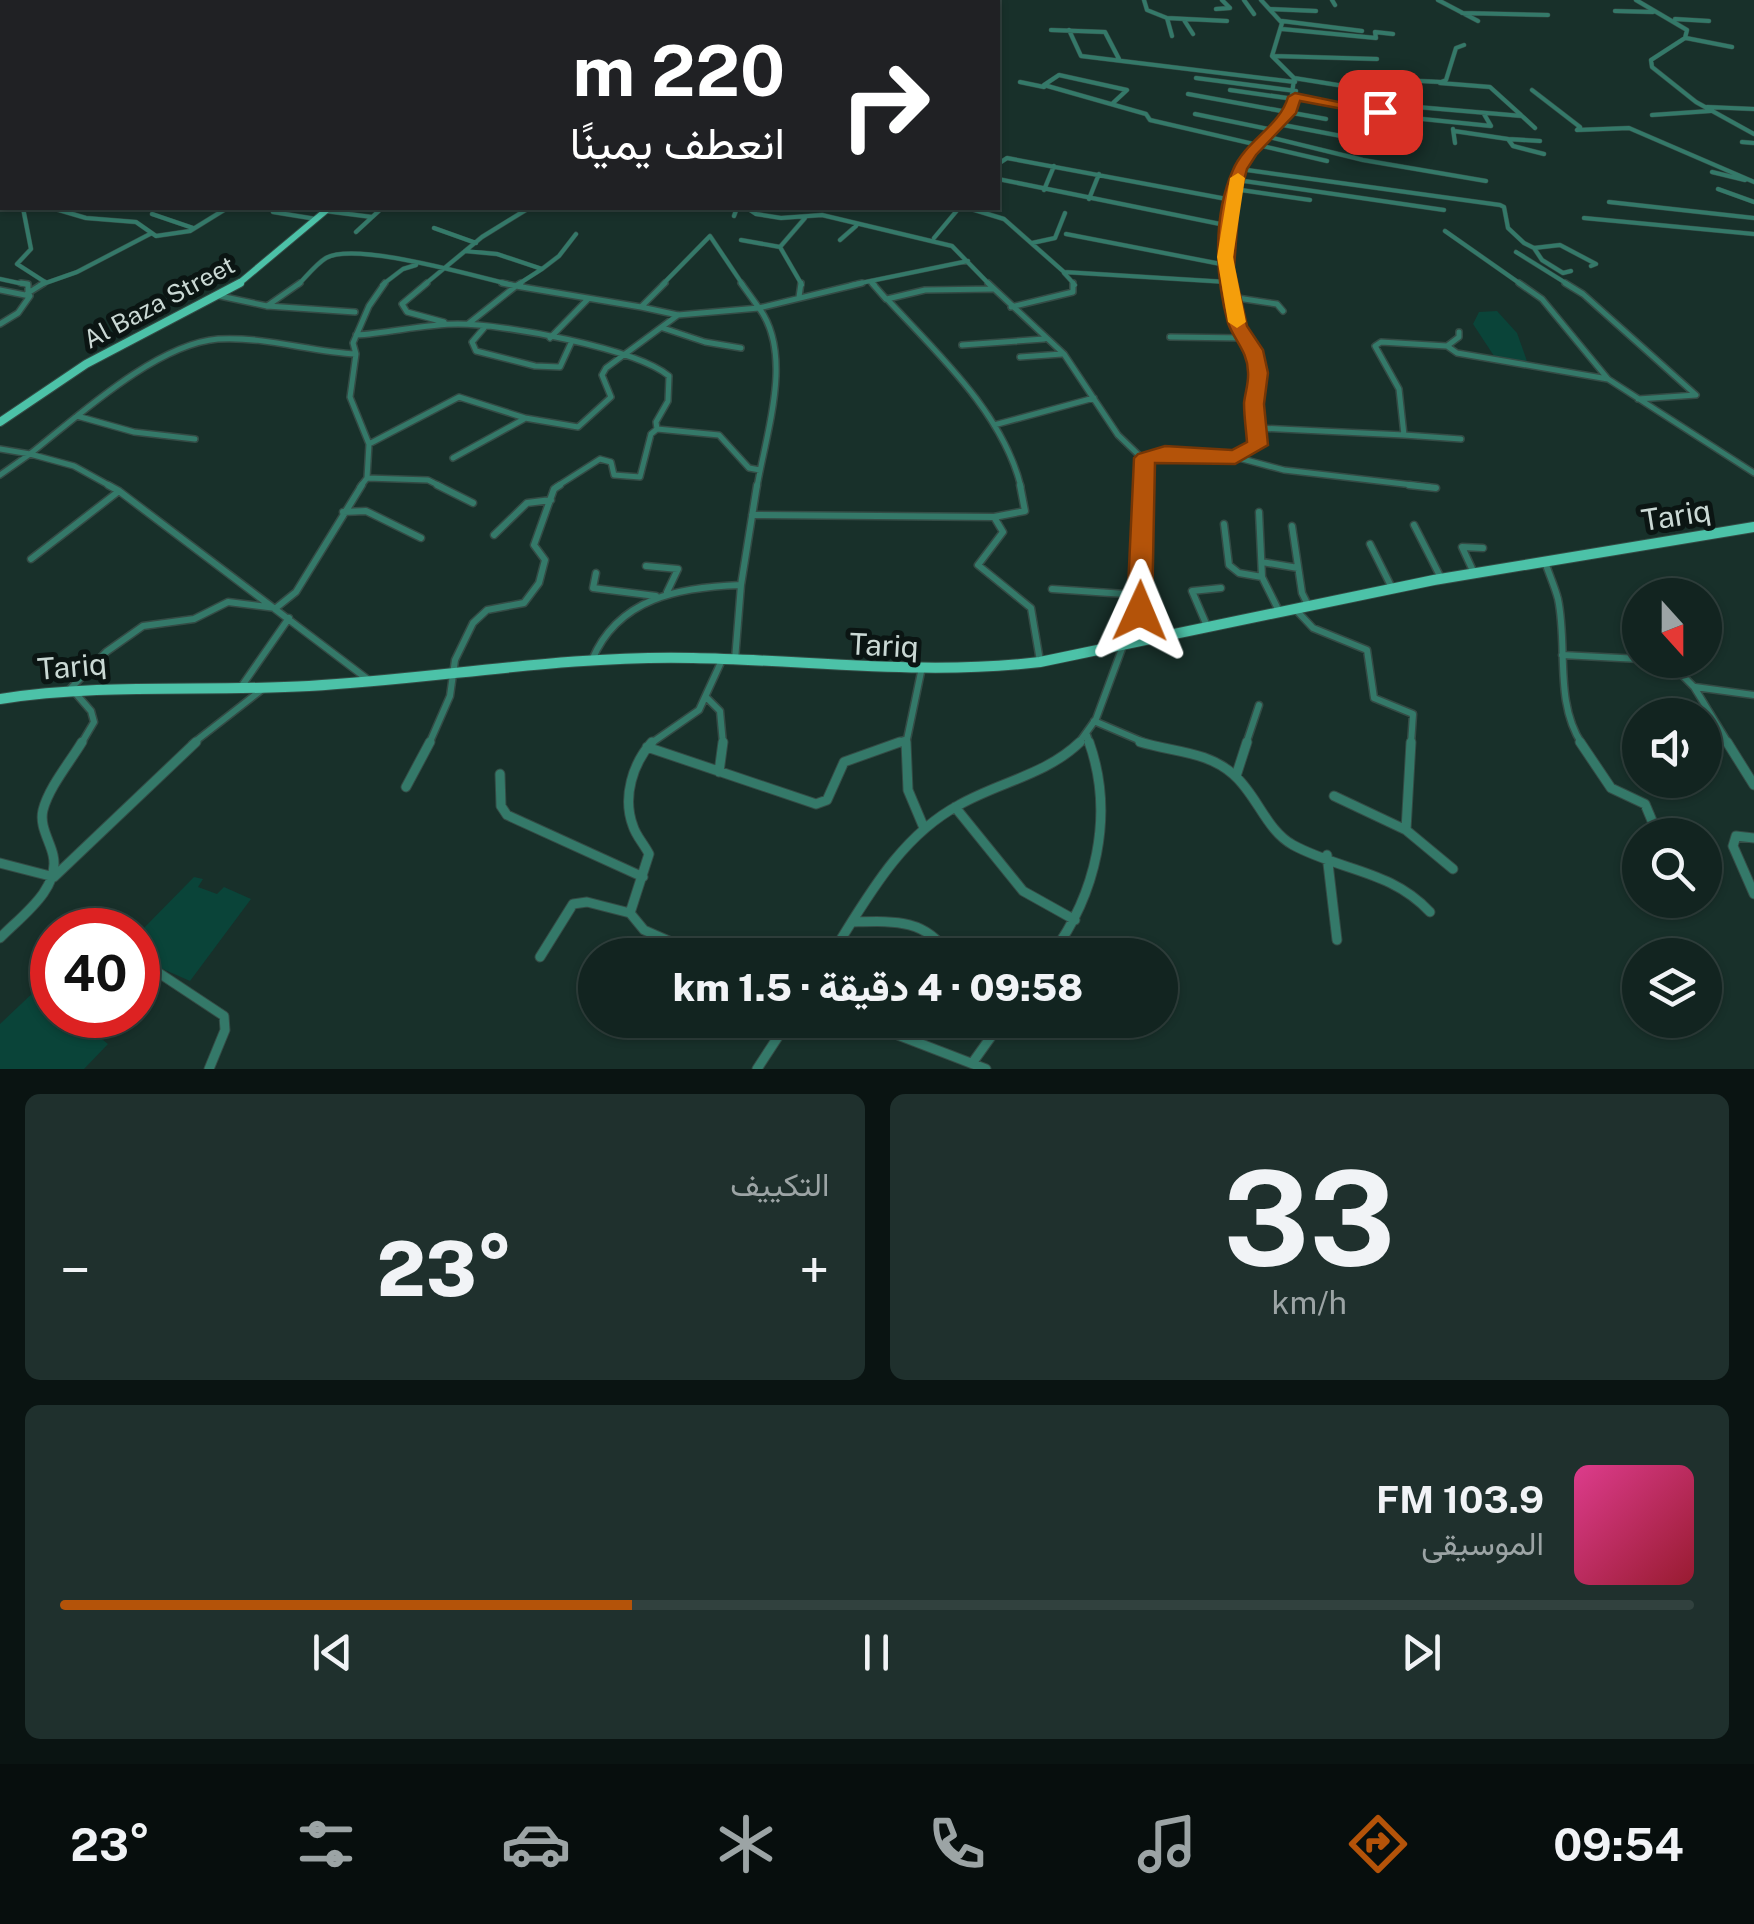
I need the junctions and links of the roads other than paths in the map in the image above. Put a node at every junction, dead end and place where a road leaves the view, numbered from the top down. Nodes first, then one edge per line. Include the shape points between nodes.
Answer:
1 (1144, 0) edge
2 (1222, 0) edge
3 (1244, 0) edge
4 (1261, 0) edge
5 (1437, 0) edge
6 (1636, 0) edge
7 (1216, 9) dead end
8 (1272, 11) junction
9 (1316, 11) dead end
10 (1615, 11) dead end
11 (1659, 12) junction
12 (1462, 13) junction
13 (1254, 14) dead end
14 (1301, 14) dead end
15 (1548, 15) dead end
16 (1167, 18) junction
17 (1673, 19) junction
18 (1184, 20) junction
19 (1227, 21) dead end
20 (1478, 21) dead end
21 (1709, 21) dead end
22 (1282, 25) junction
23 (1051, 30) dead end
24 (1068, 30) junction
25 (1362, 31) dead end
26 (1193, 34) dead end
27 (1393, 34) dead end
28 (1172, 36) dead end
29 (1685, 38) junction
30 (1464, 44) dead end
31 (1732, 47) dead end
32 (1272, 56) junction
33 (1376, 59) dead end
34 (1120, 60) junction
35 (1049, 73) dead end
36 (1059, 75) junction
37 (1196, 78) dead end
38 (1295, 80) junction
39 (1400, 81) junction
40 (1020, 82) dead end
41 (1044, 86) junction
42 (1362, 86) junction
43 (1268, 87) junction
44 (1230, 90) dead end
45 (1532, 90) dead end
46 (1188, 94) dead end
47 (1264, 94) junction
48 (1295, 95) junction
49 (1113, 103) junction
50 (1388, 105) junction
51 (1260, 106) junction
52 (1708, 109) junction
53 (1754, 109) edge
54 (1290, 112) junction
55 (1380, 113) junction
56 (1195, 114) dead end
57 (1484, 114) junction
58 (1522, 116) junction
59 (1652, 116) dead end
60 (1326, 119) dead end
61 (1452, 123) junction
62 (1276, 127) junction
63 (1535, 128) dead end
64 (1454, 132) junction
65 (1754, 134) edge
66 (1267, 136) junction
67 (1508, 138) junction
68 (1540, 141) dead end
69 (1742, 142) dead end
70 (1754, 142) edge
71 (1378, 143) dead end
72 (1455, 143) dead end
73 (1259, 144) junction
74 (1544, 154) dead end
75 (1327, 161) dead end
76 (1000, 162) edge
77 (1054, 166) junction
78 (1240, 169) junction
79 (1712, 172) dead end
80 (1099, 174) junction
81 (1000, 179) edge
82 (1237, 180) junction
83 (1486, 180) dead end
84 (1752, 181) edge
85 (1718, 188) dead end
86 (1234, 189) junction
87 (1044, 190) junction
88 (1090, 199) junction
89 (1232, 200) junction
90 (1310, 200) dead end
91 (1609, 202) dead end
92 (1754, 202) edge
93 (24, 210) edge
94 (59, 210) edge
95 (224, 210) edge
96 (274, 210) edge
97 (326, 210) edge
98 (333, 210) edge
99 (380, 210) edge
100 (526, 210) edge
101 (736, 210) edge
102 (751, 210) edge
103 (826, 210) edge
104 (957, 210) edge
105 (975, 210) edge
106 (1444, 210) dead end
107 (1065, 212) dead end
108 (152, 214) dead end
109 (822, 215) junction
110 (372, 216) junction
111 (734, 216) dead end
112 (806, 217) junction
113 (1584, 218) dead end
114 (1754, 218) edge
115 (316, 219) junction
116 (857, 225) junction
117 (1230, 226) junction
118 (194, 228) junction
119 (434, 228) dead end
120 (1444, 231) dead end
121 (356, 232) dead end
122 (150, 234) junction
123 (576, 234) dead end
124 (1066, 234) dead end
125 (1754, 234) edge
126 (934, 238) junction
127 (741, 240) dead end
128 (840, 240) dead end
129 (476, 243) junction
130 (1031, 243) junction
131 (780, 247) junction
132 (1534, 248) junction
133 (465, 251) junction
134 (1516, 252) dead end
135 (968, 262) junction
136 (416, 265) junction
137 (1226, 265) junction
138 (1592, 266) dead end
139 (542, 269) junction
140 (443, 270) junction
141 (1571, 271) dead end
142 (1064, 272) junction
143 (0, 279) edge
144 (871, 281) junction
145 (45, 282) junction
146 (1228, 282) junction
147 (516, 286) junction
148 (994, 289) junction
149 (0, 290) edge
150 (28, 294) junction
151 (220, 296) junction
152 (1231, 297) junction
153 (589, 298) junction
154 (798, 298) junction
155 (887, 299) junction
156 (267, 306) junction
157 (641, 307) junction
158 (762, 307) junction
159 (1011, 307) junction
160 (355, 312) dead end
161 (1283, 312) dead end
162 (678, 316) junction
163 (0, 324) edge
164 (445, 324) junction
165 (468, 324) junction
166 (485, 328) junction
167 (662, 328) junction
168 (1459, 332) dead end
169 (356, 335) junction
170 (1170, 337) dead end
171 (550, 338) junction
172 (1244, 338) junction
173 (1045, 339) junction
174 (571, 343) junction
175 (962, 345) dead end
176 (1447, 346) junction
177 (741, 348) dead end
178 (356, 354) junction
179 (624, 354) junction
180 (1064, 354) junction
181 (1020, 357) dead end
182 (1608, 380) junction
183 (1094, 398) junction
184 (1637, 400) junction
185 (77, 416) junction
186 (525, 418) junction
187 (0, 422) edge
188 (994, 425) junction
189 (1257, 428) junction
190 (657, 429) junction
191 (1404, 435) junction
192 (1461, 438) dead end
193 (195, 439) dead end
194 (369, 444) junction
195 (0, 449) edge
196 (30, 454) junction
197 (1235, 457) junction
198 (453, 458) dead end
199 (1144, 460) junction
200 (761, 470) junction
201 (1754, 473) edge
202 (0, 475) edge
203 (367, 478) junction
204 (1436, 488) dead end
205 (119, 491) junction
206 (551, 500) junction
207 (473, 503) dead end
208 (342, 512) junction
209 (1259, 512) dead end
210 (752, 515) junction
211 (994, 517) junction
212 (1224, 524) dead end
213 (1292, 526) dead end
214 (1414, 526) dead end
215 (1754, 527) edge
216 (494, 536) dead end
217 (421, 538) dead end
218 (1370, 544) dead end
219 (1483, 548) dead end
220 (32, 558) dead end
221 (1544, 561) junction
222 (1262, 562) junction
223 (646, 566) dead end
224 (1298, 568) junction
225 (596, 573) dead end
226 (1474, 573) junction
227 (1262, 578) junction
228 (1441, 579) junction
229 (741, 586) junction
230 (1221, 588) dead end
231 (1392, 588) junction
232 (1052, 589) dead end
233 (662, 595) junction
234 (1140, 596) junction
235 (1308, 606) junction
236 (276, 608) junction
237 (1295, 609) junction
238 (1280, 612) junction
239 (289, 618) junction
240 (1208, 627) junction
241 (1140, 641) junction
242 (1124, 645) junction
243 (1562, 654) junction
244 (1622, 658) edge
245 (722, 660) junction
246 (735, 660) junction
247 (592, 661) junction
248 (1040, 662) junction
249 (921, 672) junction
250 (450, 675) junction
251 (1686, 678) edge
252 (371, 681) junction
253 (1694, 686) junction
254 (241, 687) junction
255 (70, 688) junction
256 (265, 688) junction
257 (1754, 694) edge
258 (706, 697) junction
259 (0, 698) edge
260 (1259, 705) dead end
261 (1094, 721) junction
262 (1088, 735) junction
263 (904, 740) junction
264 (647, 748) junction
265 (718, 772) junction
266 (500, 774) dead end
267 (1236, 776) junction
268 (1754, 785) edge
269 (406, 786) dead end
270 (1334, 796) dead end
271 (955, 807) junction
272 (1651, 818) edge
273 (924, 828) junction
274 (1406, 830) junction
275 (1754, 838) edge
276 (1327, 855) junction
277 (0, 862) edge
278 (1453, 869) dead end
279 (643, 876) junction
280 (54, 877) junction
281 (1754, 894) edge
282 (1430, 912) dead end
283 (630, 913) junction
284 (1075, 920) junction
285 (852, 922) junction
286 (0, 938) edge
287 (662, 938) edge
288 (842, 938) edge
289 (934, 938) edge
290 (1063, 938) edge
291 (1337, 940) dead end
292 (540, 957) dead end
293 (160, 972) dead end
294 (777, 1038) edge
295 (906, 1038) edge
296 (990, 1038) edge
297 (911, 1040) joint
298 (973, 1062) junction
299 (208, 1069) edge
300 (757, 1069) edge
301 (986, 1069) edge

1 - 16 street via 1152,13
2 - 7 street via 1230,8
3 - 13 street
4 - 8 street
5 - 12 street
6 - 11 street
8 - 9 street
8 - 14 street
8 - 22 street
10 - 11 street
11 - 17 street
12 - 15 street
12 - 20 street
16 - 18 street
16 - 28 street
17 - 21 street
17 - 29 street via 1688,30
18 - 19 street
18 - 26 street
22 - 25 street
22 - 27 street via 1376,38 1375,32
22 - 32 street
23 - 24 street
24 - 34 street via 1080,55
24 - 34 street via 1105,32
29 - 31 street
29 - 52 street via 1650,63
30 - 39 street via 1456,48 1446,80
32 - 33 street
32 - 38 street
34 - 38 street
35 - 36 street
36 - 41 street
36 - 49 street via 1127,90
37 - 43 street
38 - 42 street
38 - 48 street
39 - 42 street
39 - 58 street via 1489,86
40 - 41 street
41 - 49 street
42 - 50 street
43 - 47 street
43 - 48 street
44 - 47 street
45 - 84 street via 1577,130 1628,128
46 - 51 street
47 - 48 street
47 - 51 street
48 - 54 street
48 - 55 street
49 - 73 street via 1150,120
50 - 55 street
50 - 57 street
51 - 54 street
52 - 53 street
52 - 59 street
52 - 65 street
54 - 60 street
54 - 62 street
55 - 61 street
56 - 62 street
57 - 58 street
57 - 61 street via 1492,126
58 - 63 street
61 - 64 street
62 - 66 street
62 - 71 street
64 - 67 street
64 - 72 street
66 - 73 street
66 - 83 street
67 - 68 street
67 - 74 street
69 - 70 street
73 - 75 street
73 - 78 street
76 - 77 street
77 - 80 street
77 - 87 street
78 - 82 street
78 - 132 street via 1500,204 1508,228
79 - 84 street
80 - 88 street
80 - 89 street
81 - 87 street
82 - 86 street
82 - 106 street
85 - 92 street
86 - 89 street
86 - 90 street
87 - 88 street
88 - 117 street
89 - 117 street
91 - 114 street
93 - 145 street via 31,250 17,264
94 - 122 street via 136,222
95 - 118 street
96 - 115 street
97 - 115 main road, Al Baza Street
98 - 110 street
99 - 110 street
100 - 129 street
101 - 111 street
102 - 112 street
103 - 109 street
104 - 126 street
105 - 130 street via 1004,219
107 - 130 street via 1055,238
108 - 118 street
109 - 112 street
109 - 116 street
110 - 121 street
112 - 131 street
113 - 125 street
115 - 151 main road, Al Baza Street
116 - 126 street
116 - 128 street
117 - 137 street
118 - 122 street
119 - 129 street
120 - 182 street via 1542,299
122 - 145 street
123 - 139 street
124 - 137 street
126 - 135 street
127 - 131 street
129 - 133 street
130 - 142 street
131 - 154 street via 804,287
132 - 138 street via 1560,245
132 - 141 street via 1564,274
133 - 139 street
133 - 140 street
134 - 184 street via 1583,294 1696,395
135 - 144 street
135 - 148 street
136 - 140 street
136 - 156 street via 350,252 333,255
136 - 169 street via 386,279
137 - 146 street
139 - 147 street
140 - 147 street
140 - 164 street via 402,304 406,312
142 - 146 street
142 - 159 street via 1073,292
143 - 150 street via 28,284
144 - 154 street
144 - 155 street
145 - 150 street
146 - 152 street
147 - 153 street
147 - 165 street
148 - 155 street via 924,290
148 - 159 street
149 - 150 street
150 - 163 street via 18,314
151 - 156 street
151 - 187 main road, Al Baza Street via 86,364
152 - 161 street via 1279,305
152 - 172 street
153 - 157 street
153 - 171 street
154 - 158 street
155 - 188 street
156 - 160 street
157 - 158 street via 710,236
157 - 162 street
158 - 162 street
158 - 200 street via 776,334 778,360
159 - 173 street
162 - 167 street
164 - 165 street
164 - 169 street
165 - 166 street
166 - 171 street
166 - 174 street via 472,342 476,351 535,366 560,367
167 - 177 street
167 - 179 street
168 - 176 street
169 - 178 street
170 - 172 street
171 - 174 street
172 - 189 street via 1258,373
173 - 175 street
173 - 180 street
174 - 179 street
176 - 182 street
176 - 191 street via 1375,344 1398,385
178 - 185 street via 202,341
178 - 194 street via 350,397
179 - 186 street via 602,372 609,400 582,425
179 - 190 street via 669,376
180 - 181 street
180 - 183 street
182 - 184 street
183 - 188 street
183 - 199 street
184 - 201 street
185 - 193 street
185 - 196 street
186 - 194 street via 459,396
186 - 198 street
188 - 211 street via 1026,506 1020,514
189 - 191 street
189 - 197 street via 1256,448
190 - 200 street via 719,435 748,468
190 - 206 street via 640,477 614,475 609,460 596,459 556,487
191 - 192 street
194 - 203 street
195 - 196 street
196 - 202 street
196 - 205 street via 74,466
197 - 199 street via 1165,453
197 - 204 street via 1284,470
199 - 234 street
200 - 210 street
203 - 207 street via 428,480
203 - 208 street
205 - 220 street
205 - 236 street
206 - 216 street via 526,504
206 - 250 street via 534,545 545,560 533,598 478,616
208 - 217 street via 366,512
208 - 236 street via 296,592
209 - 222 street
210 - 211 street
210 - 229 street
211 - 248 street via 1004,532 978,565 1031,608
212 - 227 street via 1228,565
213 - 224 street
214 - 228 street
215 - 221 main road, Tariq
218 - 231 street
219 - 226 street via 1462,548
221 - 226 main road, Tariq
221 - 243 street via 1558,600
222 - 224 street
222 - 227 street
223 - 233 street via 678,569
224 - 235 street
225 - 233 street via 594,588
226 - 228 main road, Tariq
227 - 238 street
228 - 231 main road, Tariq
229 - 233 street
229 - 246 street
230 - 240 street via 1192,592
231 - 235 main road, Tariq
232 - 234 street
233 - 247 street via 605,630
234 - 241 street
235 - 237 main road, Tariq
236 - 239 street
236 - 255 street via 224,603 194,620 143,626
237 - 238 main road, Tariq
237 - 274 street via 1314,628 1367,650 1374,698 1413,714
238 - 240 main road, Tariq
239 - 252 street
239 - 254 street
240 - 241 main road, Tariq
241 - 242 main road, Tariq
242 - 248 main road, Tariq
242 - 261 street
243 - 244 street
243 - 272 street via 1576,734 1611,788 1635,796
245 - 246 main road, Tariq
245 - 247 main road, Tariq
245 - 258 street
246 - 249 main road, Tariq
247 - 250 main road, Tariq
248 - 249 main road, Tariq
249 - 263 street
250 - 252 main road, Tariq
250 - 269 street via 452,691
251 - 253 street
252 - 256 main road, Tariq
253 - 257 street
253 - 268 street
254 - 255 main road, Tariq
254 - 256 main road, Tariq
255 - 259 main road, Tariq
255 - 280 street via 94,722 43,808
256 - 280 street via 177,756
258 - 264 street via 690,720
258 - 265 street via 724,724
260 - 267 street
261 - 262 street
261 - 267 street via 1154,746 1202,756
262 - 271 street via 1037,772
262 - 284 street via 1099,768 1097,823 1090,888
263 - 265 street via 844,762 821,803
263 - 273 street via 905,789
264 - 265 street
264 - 279 street via 629,799 632,826 649,854
266 - 279 street via 506,815
267 - 276 street via 1278,836
270 - 274 street
271 - 273 street
271 - 284 street via 1022,892
273 - 285 street
274 - 278 street
275 - 281 street via 1733,839
276 - 282 street via 1411,889
276 - 291 street
277 - 280 street
279 - 283 street
280 - 286 street
283 - 287 street
283 - 292 street via 587,900 573,904
284 - 290 street
285 - 288 street
285 - 289 street via 899,920
293 - 299 street via 224,1016 225,1030
294 - 300 street
295 - 297 street
296 - 298 street
297 - 298 street
298 - 301 street

